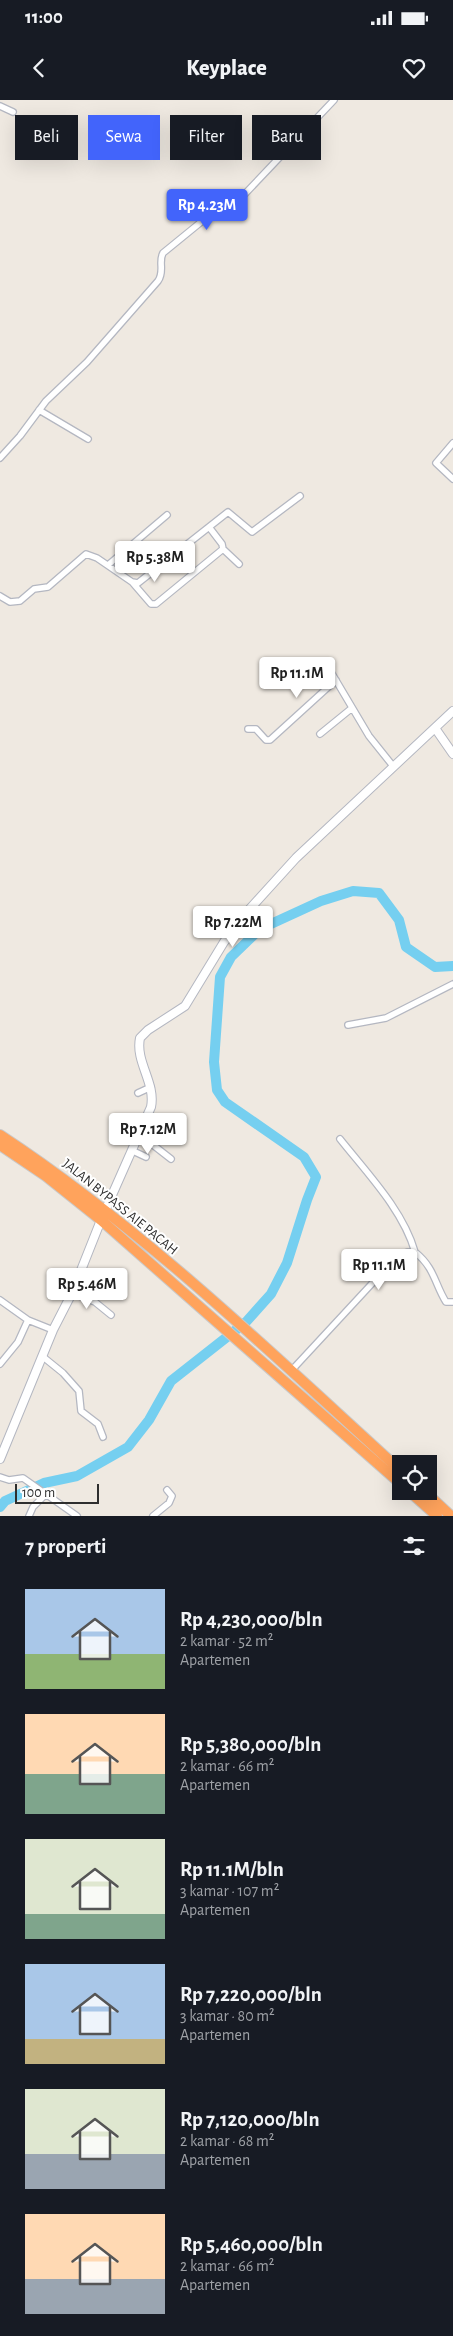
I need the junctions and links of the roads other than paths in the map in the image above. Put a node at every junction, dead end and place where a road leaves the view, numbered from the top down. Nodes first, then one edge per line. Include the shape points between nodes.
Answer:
1 (334, 100) edge
2 (0, 106) edge
3 (13, 112) dead end
4 (39, 410) junction
5 (88, 438) dead end
6 (453, 443) edge
7 (0, 458) edge
8 (453, 479) edge
9 (300, 496) dead end
10 (167, 515) dead end
11 (209, 527) junction
12 (224, 549) junction
13 (239, 564) dead end
14 (108, 565) junction
15 (132, 582) junction
16 (0, 596) edge
17 (328, 667) dead end
18 (336, 680) junction
19 (352, 708) junction
20 (453, 710) edge
21 (248, 728) dead end
22 (435, 728) junction
23 (320, 734) dead end
24 (453, 754) edge
25 (393, 766) junction
26 (453, 984) edge
27 (348, 1025) dead end
28 (151, 1087) junction
29 (138, 1093) dead end
30 (139, 1134) junction
31 (0, 1135) edge
32 (340, 1139) dead end
33 (0, 1145) edge
34 (133, 1150) junction
35 (146, 1157) dead end
36 (171, 1159) dead end
37 (104, 1215) junction
38 (415, 1252) junction
39 (72, 1293) junction
40 (0, 1300) edge
41 (453, 1302) edge
42 (110, 1315) dead end
43 (28, 1320) junction
44 (53, 1330) junction
45 (42, 1356) junction
46 (0, 1364) edge
47 (291, 1371) junction
48 (103, 1437) dead end
49 (0, 1459) edge
50 (392, 1463) edge
51 (392, 1476) edge
52 (0, 1477) edge
53 (167, 1490) dead end
54 (43, 1494) junction
55 (419, 1500) edge
56 (434, 1500) edge
57 (29, 1516) edge
58 (77, 1516) edge
59 (153, 1516) edge
60 (437, 1516) edge
61 (451, 1516) edge

1 - 4 street via 242,197 217,209 163,253 163,272 158,281 103,345
2 - 3 street
4 - 5 street
4 - 7 street
6 - 8 street via 436,463
9 - 11 street via 252,532 228,512
10 - 14 street
11 - 12 street
11 - 15 street via 138,583
12 - 13 street
12 - 15 street via 154,605
14 - 15 street
14 - 16 street via 86,554 48,587 34,589 20,602 10,602
17 - 18 street
18 - 19 street
18 - 21 street via 270,740 266,740 256,728
19 - 23 street
19 - 25 street
20 - 22 street
22 - 24 street
22 - 25 street
25 - 28 street via 309,845 246,913 185,1006 143,1034 140,1050
26 - 27 street via 386,1018
28 - 29 street
28 - 30 street via 151,1107
30 - 34 street
30 - 36 street
31 - 37 highway, JALAN BYPASS AIE PACAH via 50,1168
32 - 38 street via 399,1218
33 - 37 highway, JALAN BYPASS AIE PACAH
34 - 35 street
34 - 37 street
37 - 39 street
37 - 47 highway, JALAN BYPASS AIE PACAH via 219,1306
37 - 51 highway, JALAN BYPASS AIE PACAH
38 - 41 street via 434,1274 445,1301
38 - 47 street via 385,1264 378,1276
39 - 42 street via 96,1302
39 - 44 street
40 - 43 street
43 - 44 street
43 - 46 street via 18,1342
44 - 45 street
45 - 48 street via 79,1391 81,1411 98,1424
45 - 49 street
47 - 50 highway
52 - 54 street via 8,1480 23,1478
53 - 59 street via 171,1500
54 - 57 street
54 - 58 street
55 - 60 highway
56 - 61 highway

